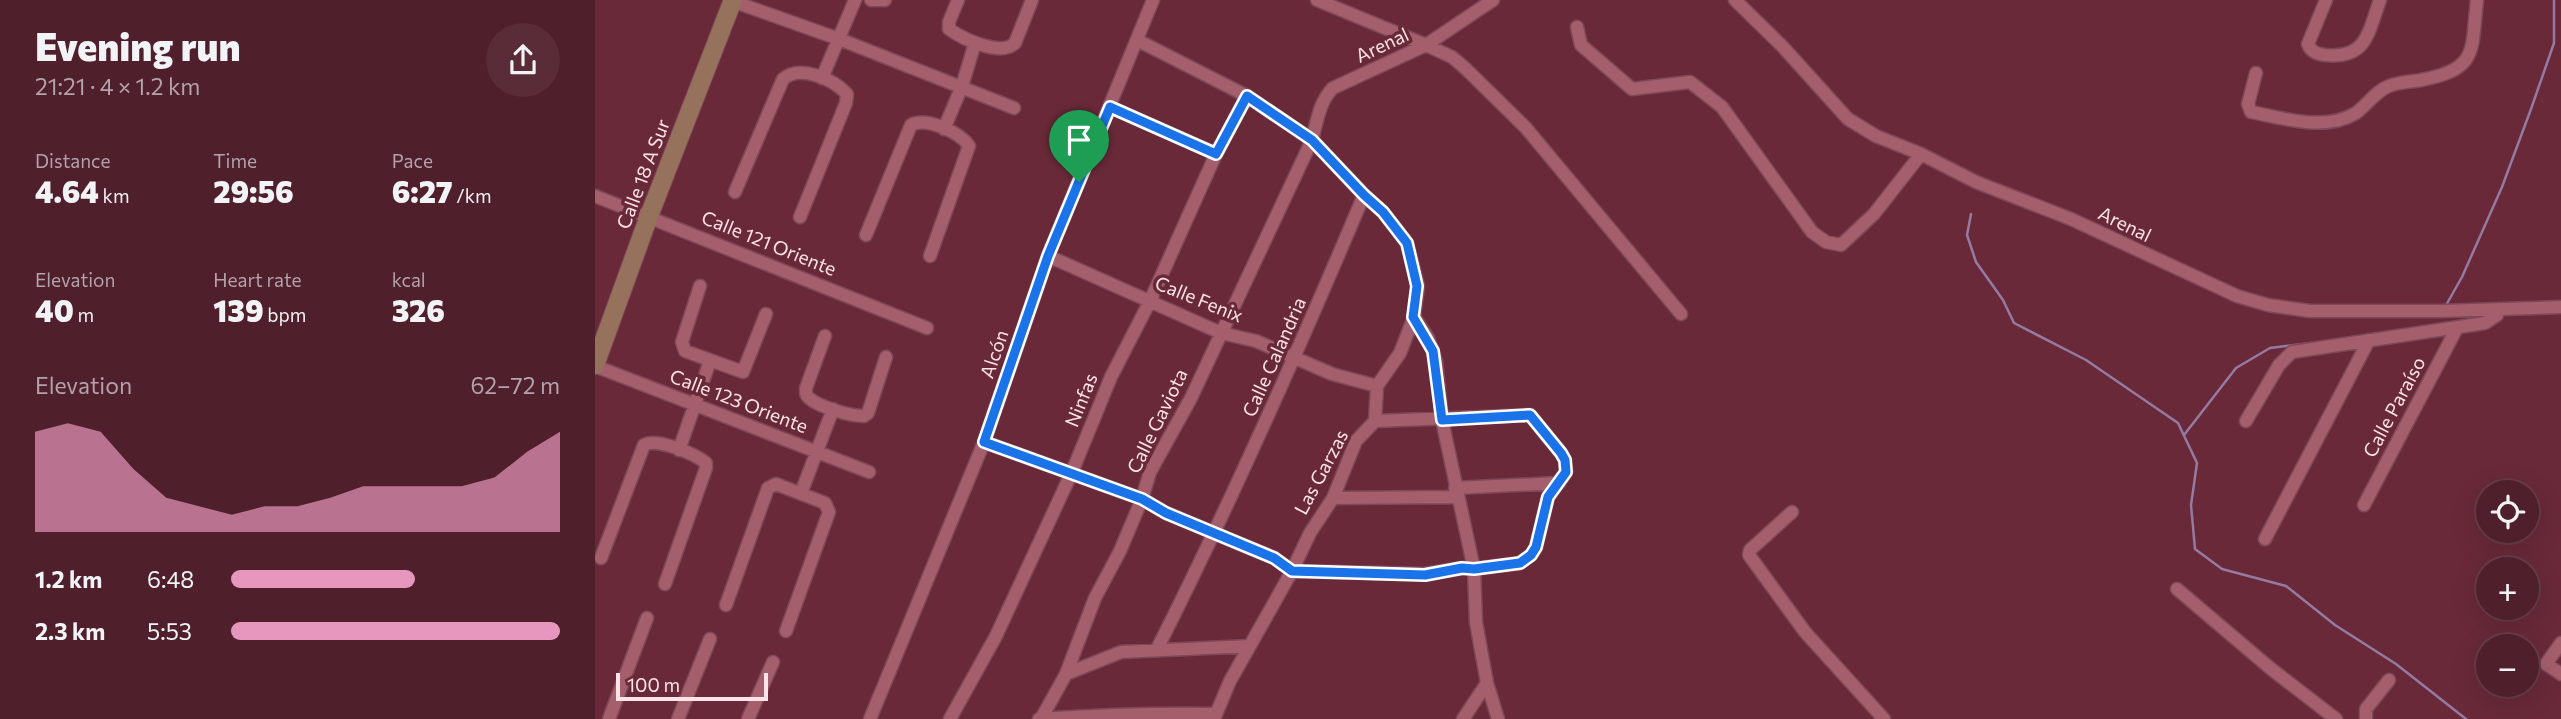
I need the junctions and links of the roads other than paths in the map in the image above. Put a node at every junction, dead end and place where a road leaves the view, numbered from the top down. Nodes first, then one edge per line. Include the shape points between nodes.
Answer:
1 (732, 0) edge
2 (855, 0) edge
3 (871, 0) edge
4 (885, 0) edge
5 (958, 0) edge
6 (1032, 0) edge
7 (1153, 0) edge
8 (1317, 0) edge
9 (1493, 0) edge
10 (1735, 0) edge
11 (2326, 0) edge
12 (2380, 0) edge
13 (2477, 0) edge
14 (1577, 27) dead end
15 (839, 39) junction
16 (1137, 40) junction
17 (975, 43) junction
18 (1426, 45) junction
19 (2256, 73) dead end
20 (822, 78) junction
21 (961, 86) junction
22 (1247, 96) junction
23 (1110, 107) junction
24 (1014, 108) dead end
25 (944, 129) junction
26 (1312, 140) junction
27 (1921, 153) junction
28 (1216, 154) junction
29 (735, 192) dead end
30 (1364, 195) junction
31 (595, 196) edge
32 (649, 216) junction
33 (800, 217) dead end
34 (866, 234) dead end
35 (930, 256) dead end
36 (1048, 256) junction
37 (701, 285) dead end
38 (1150, 301) junction
39 (2561, 307) edge
40 (2499, 309) junction
41 (766, 314) dead end
42 (1681, 314) dead end
43 (1413, 317) junction
44 (927, 328) dead end
45 (2457, 328) junction
46 (1221, 333) junction
47 (825, 336) dead end
48 (2369, 340) junction
49 (886, 357) dead end
50 (1296, 358) junction
51 (710, 361) junction
52 (595, 366) edge
53 (1377, 386) junction
54 (695, 404) junction
55 (833, 409) junction
56 (1442, 420) junction
57 (1375, 421) junction
58 (2246, 421) dead end
59 (984, 442) junction
60 (679, 450) junction
61 (815, 452) junction
62 (869, 472) dead end
63 (1072, 472) junction
64 (1559, 483) junction
65 (1456, 492) junction
66 (801, 493) junction
67 (1333, 498) junction
68 (1142, 499) junction
69 (2364, 505) dead end
70 (1792, 512) dead end
71 (1216, 533) junction
72 (2265, 539) dead end
73 (601, 558) dead end
74 (1474, 569) junction
75 (1292, 571) junction
76 (665, 584) dead end
77 (2177, 589) dead end
78 (726, 605) dead end
79 (647, 618) dead end
80 (786, 631) dead end
81 (710, 639) dead end
82 (2561, 643) edge
83 (1250, 646) junction
84 (1157, 649) junction
85 (1074, 653) junction
86 (1110, 655) junction
87 (773, 662) dead end
88 (1066, 674) junction
89 (2561, 674) edge
90 (2389, 680) dead end
91 (1487, 683) junction
92 (1214, 716) edge
93 (609, 719) edge
94 (678, 719) edge
95 (748, 719) edge
96 (870, 719) edge
97 (950, 719) edge
98 (1040, 719) edge
99 (1463, 719) edge
100 (1498, 719) edge
101 (1884, 719) edge
102 (2336, 719) edge
103 (2366, 719) edge

1 - 15 street
1 - 32 street, Calle 18 A Sur
2 - 15 street
3 - 4 street
5 - 17 street via 949,29
6 - 17 street via 1010,48
7 - 16 street, Alcón
8 - 18 street
9 - 18 street, Arenal
10 - 27 street, Arenal via 1849,118 1877,136
11 - 12 street via 2309,49 2342,55 2355,52 2361,44
13 - 19 street via 2471,53 2463,65 2438,76 2385,87 2354,114 2306,122 2251,112 2248,104
14 - 27 street via 1581,45 1632,89 1691,82 1722,107 1812,233 1826,242 1841,245 1874,214
15 - 20 street
15 - 21 street
16 - 22 street
16 - 23 street, Alcón
17 - 21 street
18 - 26 street, Arenal via 1333,88 1321,105
18 - 42 street via 1465,68 1526,128
20 - 29 street via 801,71 790,72 783,79
20 - 33 street via 842,88 846,103
21 - 24 street
21 - 25 street
22 - 26 street
22 - 28 street, Ninfas
23 - 28 street
23 - 36 street, Alcón
25 - 34 street via 922,121 911,125
25 - 35 street via 965,139 969,146
26 - 30 street
26 - 46 street, Calle Gaviota
27 - 40 street, Arenal via 1976,182 2071,219 2256,303 2337,312
28 - 38 street, Ninfas
30 - 43 street via 1407,243 1417,286
30 - 50 street, Calle Calandria
31 - 32 street, Calle 121 Oriente
32 - 44 street, Calle 121 Oriente
32 - 52 street, Calle 18 A Sur
36 - 38 street, Calle Fenix
36 - 59 street, Alcón
37 - 51 street via 682,342 683,348
38 - 46 street, Calle Fenix
38 - 63 street, Ninfas via 1111,377
39 - 40 street, Arenal
40 - 45 street via 2493,320
41 - 51 street via 743,372
43 - 53 street via 1400,353
43 - 56 street via 1433,351
45 - 48 street
45 - 69 street, Calle Paraíso
46 - 50 street, Calle Fenix
46 - 68 street, Calle Gaviota via 1150,472
47 - 55 street via 806,395
48 - 58 street via 2300,349 2285,358
48 - 72 street
49 - 55 street via 868,413 856,416
50 - 53 street, Calle Fenix
50 - 71 street, Calle Calandria
51 - 54 street
52 - 54 street, Calle 123 Oriente
53 - 57 street, Las Garzas
54 - 60 street
54 - 61 street, Calle 123 Oriente
55 - 61 street
56 - 57 street
56 - 64 street via 1530,415 1565,460 1566,472
56 - 65 street
57 - 67 street, Las Garzas via 1356,441
59 - 63 street
59 - 96 street, Alcón
60 - 73 street via 654,441 644,445
60 - 76 street via 701,459 706,468
61 - 62 street, Calle 123 Oriente
61 - 66 street
63 - 68 street
63 - 97 street, Ninfas via 996,636
64 - 65 street
64 - 74 street via 1548,497 1541,534 1531,555 1520,563
65 - 67 street
65 - 74 street
66 - 78 street via 776,484 768,488
66 - 80 street via 825,503 829,512
67 - 75 street, Las Garzas
68 - 71 street
68 - 85 street, Calle Gaviota
70 - 101 street via 1749,555 1805,632
71 - 75 street via 1274,558
71 - 84 street, Calle Calandria
74 - 75 street via 1425,575
74 - 91 street via 1476,622
75 - 83 street, Las Garzas
77 - 102 street
79 - 93 street
81 - 94 street
82 - 89 street via 2546,664
83 - 84 street
83 - 92 street, Las Garzas
84 - 86 street
85 - 86 street
85 - 88 street, Calle Gaviota
86 - 88 street
87 - 95 street
88 - 98 street, Calle Gaviota
90 - 103 street via 2366,709
91 - 99 street
91 - 100 street
92 - 98 street via 1140,712

